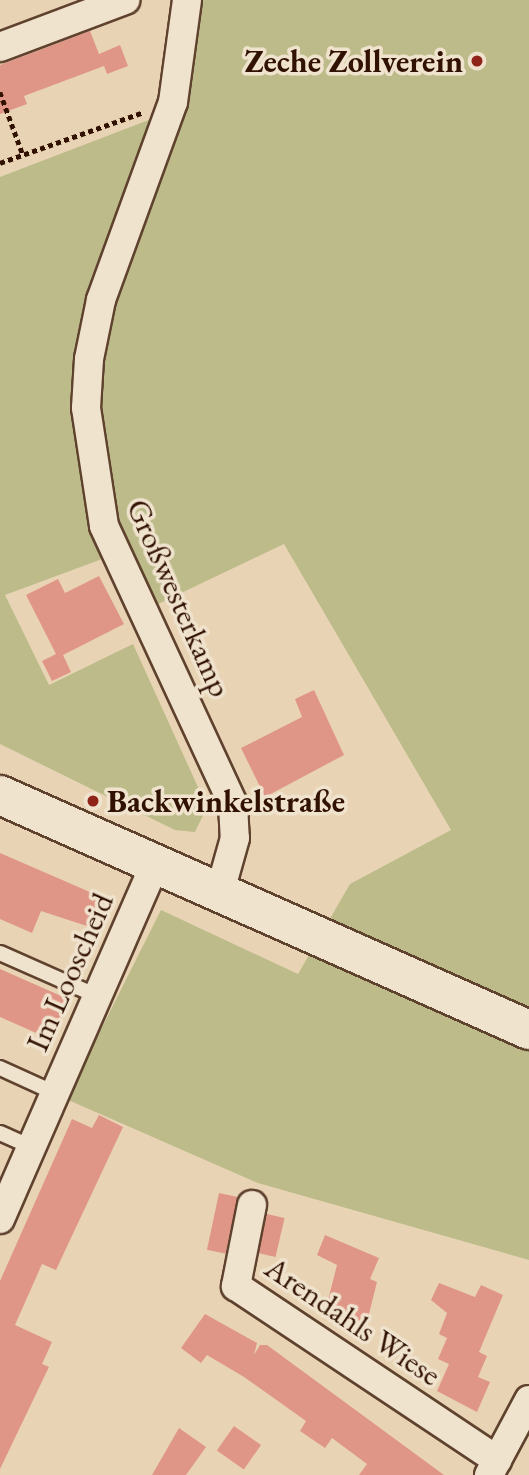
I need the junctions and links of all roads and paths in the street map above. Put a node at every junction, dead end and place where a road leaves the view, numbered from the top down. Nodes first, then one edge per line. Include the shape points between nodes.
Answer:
1 (187, 0) edge
2 (108, 3) edge
3 (0, 47) edge
4 (0, 92) edge
5 (173, 102) junction
6 (23, 155) junction
7 (0, 163) edge
8 (0, 795) edge
9 (153, 868) junction
10 (219, 895) junction
11 (0, 953) edge
12 (97, 996) junction
13 (529, 1030) edge
14 (0, 1068) edge
15 (55, 1093) junction
16 (0, 1133) edge
17 (31, 1147) junction
18 (252, 1205) dead end
19 (0, 1219) edge
20 (529, 1400) edge
21 (493, 1468) edge

1 - 5 street, Großwesterkamp
2 - 3 street
4 - 6 path
5 - 6 path
5 - 10 street, Großwesterkamp via 101,300 89,359 87,430 104,526 233,804 235,838
6 - 7 path
8 - 9 main road
9 - 10 main road
9 - 12 street, Im Looscheid
10 - 13 main road
11 - 12 lane
12 - 15 street, Im Looscheid
14 - 15 lane
15 - 17 street, Im Looscheid
16 - 17 lane
17 - 19 street, Im Looscheid
18 - 21 street, Arendahls Wiese via 236,1286
20 - 21 street, Arendahls Wiese

